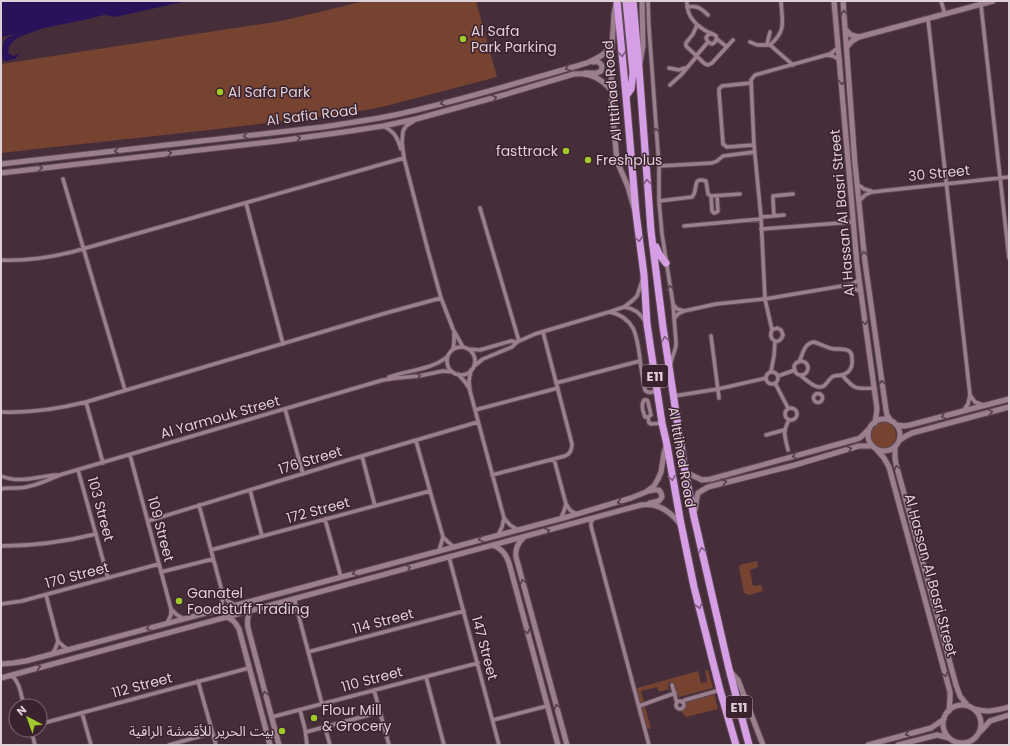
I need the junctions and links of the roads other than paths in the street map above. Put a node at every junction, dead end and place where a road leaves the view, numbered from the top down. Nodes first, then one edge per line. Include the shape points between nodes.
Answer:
1 (617, 1) edge
2 (626, 1) edge
3 (633, 1) edge
4 (642, 1) edge
5 (648, 1) edge
6 (687, 1) edge
7 (780, 1) edge
8 (834, 1) edge
9 (843, 1) edge
10 (941, 1) edge
11 (993, 1) edge
12 (981, 4) junction
13 (687, 8) junction
14 (945, 14) junction
15 (708, 15) dead end
16 (928, 18) junction
17 (697, 25) junction
18 (845, 29) junction
19 (770, 32) dead end
20 (711, 33) junction
21 (859, 37) junction
22 (716, 39) junction
23 (733, 40) dead end
24 (708, 42) junction
25 (750, 42) dead end
26 (612, 43) junction
27 (768, 45) junction
28 (727, 47) junction
29 (847, 47) junction
30 (838, 48) junction
31 (826, 55) junction
32 (696, 56) junction
33 (840, 60) junction
34 (587, 63) junction
35 (792, 65) junction
36 (639, 68) junction
37 (669, 68) dead end
38 (682, 71) junction
39 (580, 74) junction
40 (751, 83) junction
41 (670, 85) dead end
42 (612, 91) junction
43 (626, 96) junction
44 (416, 119) junction
45 (846, 125) junction
46 (383, 126) junction
47 (854, 141) junction
48 (754, 146) junction
49 (847, 150) junction
50 (754, 152) junction
51 (404, 156) junction
52 (1, 164) edge
53 (855, 164) junction
54 (658, 166) junction
55 (1, 172) edge
56 (1000, 177) junction
57 (1009, 177) edge
58 (62, 179) dead end
59 (857, 184) junction
60 (947, 184) junction
61 (872, 192) junction
62 (740, 194) dead end
63 (793, 194) dead end
64 (711, 196) junction
65 (716, 196) junction
66 (659, 201) junction
67 (859, 201) junction
68 (246, 203) junction
69 (480, 208) dead end
70 (636, 213) junction
71 (784, 215) dead end
72 (774, 216) junction
73 (761, 218) junction
74 (853, 222) junction
75 (684, 226) dead end
76 (762, 229) junction
77 (652, 231) junction
78 (84, 249) junction
79 (1009, 258) edge
80 (1, 260) edge
81 (666, 263) junction
82 (644, 275) junction
83 (859, 279) junction
84 (848, 285) junction
85 (861, 292) junction
86 (441, 298) junction
87 (765, 299) junction
88 (673, 304) junction
89 (624, 307) junction
90 (684, 311) junction
91 (609, 312) junction
92 (674, 319) junction
93 (647, 324) junction
94 (453, 329) junction
95 (772, 330) junction
96 (543, 332) junction
97 (711, 336) dead end
98 (518, 341) junction
99 (775, 341) junction
100 (282, 344) junction
101 (463, 347) junction
102 (453, 349) junction
103 (468, 349) junction
104 (447, 357) junction
105 (640, 361) junction
106 (799, 362) junction
107 (472, 368) junction
108 (795, 370) junction
109 (771, 371) junction
110 (455, 373) junction
111 (800, 375) junction
112 (842, 375) junction
113 (778, 376) junction
114 (766, 378) junction
115 (383, 380) junction
116 (671, 381) junction
117 (556, 383) junction
118 (775, 383) junction
119 (815, 386) junction
120 (558, 388) junction
121 (718, 388) junction
122 (875, 388) junction
123 (125, 390) junction
124 (470, 391) junction
125 (657, 391) junction
126 (646, 392) junction
127 (816, 394) dead end
128 (970, 395) junction
129 (674, 396) junction
130 (719, 398) dead end
131 (1009, 399) edge
132 (645, 400) junction
133 (86, 402) junction
134 (983, 406) junction
135 (1009, 407) edge
136 (788, 408) junction
137 (285, 409) junction
138 (475, 410) junction
139 (962, 411) junction
140 (1, 412) edge
141 (648, 418) junction
142 (789, 420) junction
143 (891, 421) junction
144 (478, 422) junction
145 (874, 422) junction
146 (662, 423) junction
147 (897, 425) junction
148 (869, 429) junction
149 (784, 430) junction
150 (766, 435) dead end
151 (900, 440) junction
152 (416, 441) junction
153 (667, 445) junction
154 (872, 446) junction
155 (895, 447) junction
156 (788, 450) dead end
157 (877, 450) junction
158 (130, 455) junction
159 (362, 456) junction
160 (554, 459) junction
161 (103, 463) junction
162 (78, 470) junction
163 (685, 472) junction
164 (62, 474) junction
165 (303, 474) junction
166 (492, 475) junction
167 (1, 476) edge
168 (1, 490) edge
169 (250, 490) junction
170 (430, 491) junction
171 (646, 492) junction
172 (566, 504) junction
173 (645, 504) junction
174 (199, 505) junction
175 (375, 506) junction
176 (576, 514) junction
177 (504, 518) junction
178 (561, 518) junction
179 (594, 518) junction
180 (694, 518) junction
181 (325, 519) junction
182 (148, 521) junction
183 (584, 521) junction
184 (680, 524) junction
185 (591, 526) junction
186 (518, 530) junction
187 (96, 534) junction
188 (498, 535) junction
189 (262, 536) junction
190 (442, 537) junction
191 (524, 537) junction
192 (493, 545) junction
193 (1, 546) edge
194 (454, 547) junction
195 (211, 550) junction
196 (439, 551) junction
197 (449, 557) junction
198 (213, 559) junction
199 (441, 559) junction
200 (159, 564) junction
201 (519, 567) junction
202 (510, 568) junction
203 (161, 572) junction
204 (341, 577) junction
205 (108, 578) junction
206 (306, 586) junction
207 (46, 595) junction
208 (223, 595) junction
209 (308, 595) junction
210 (294, 598) junction
211 (1, 604) edge
212 (235, 605) junction
213 (171, 609) junction
214 (219, 610) junction
215 (251, 610) junction
216 (464, 611) junction
217 (224, 617) junction
218 (184, 619) junction
219 (177, 621) junction
220 (166, 624) junction
221 (179, 629) junction
222 (58, 640) junction
223 (253, 648) junction
224 (69, 650) junction
225 (244, 650) junction
226 (308, 652) junction
227 (53, 654) junction
228 (478, 663) junction
229 (1, 664) edge
230 (249, 668) junction
231 (729, 670) junction
232 (21, 672) junction
233 (10, 674) junction
234 (426, 676) junction
235 (1, 678) edge
236 (198, 681) junction
237 (18, 683) junction
238 (672, 685) dead end
239 (374, 690) junction
240 (720, 690) junction
241 (674, 693) junction
242 (22, 698) edge
243 (682, 702) junction
244 (677, 703) junction
245 (322, 704) junction
246 (992, 705) dead end
247 (547, 706) junction
248 (639, 706) junction
249 (968, 706) junction
250 (1009, 707) edge
251 (975, 709) junction
252 (300, 710) junction
253 (949, 711) junction
254 (380, 712) junction
255 (987, 712) junction
256 (82, 713) junction
257 (1009, 715) edge
258 (272, 717) junction
259 (944, 719) junction
260 (493, 720) junction
261 (48, 722) edge
262 (325, 727) junction
263 (306, 732) junction
264 (212, 733) junction
265 (979, 733) junction
266 (949, 738) junction
267 (958, 744) edge
268 (91, 745) edge
269 (169, 745) edge
270 (216, 745) edge
271 (270, 745) edge
272 (279, 745) edge
273 (307, 745) edge
274 (330, 745) edge
275 (389, 745) edge
276 (444, 745) edge
277 (499, 745) edge
278 (558, 745) edge
279 (567, 745) edge
280 (649, 745) edge
281 (736, 745) edge
282 (749, 745) edge
283 (763, 745) edge
284 (868, 745) edge
285 (898, 745) edge
286 (975, 745) edge

1 - 26 main road
1 -> 43 highway, Al Ittihad Road / E11
2 - 43 highway via 633,73 631,89
3 - 36 highway, Al Ittihad Road / E11
4 - 36 main road via 643,46
54 -> 5 street
6 - 13 street
7 - 27 street via 782,30
8 - 30 main road, Al Hassan Al Basri Street
18 -> 9 main road, Al Hassan Al Basri Street
10 - 14 street
11 - 12 main road
12 - 14 main road
12 - 56 street
13 - 15 street via 695,6
13 - 17 street
14 - 16 main road
16 - 21 main road
16 - 60 street
17 - 20 street
17 - 32 street via 685,44
18 - 21 main road via 851,35
18 - 29 main road, Al Hassan Al Basri Street
19 - 27 street
20 - 22 street
20 - 24 street via 706,38
21 - 29 main road
22 - 24 street via 714,43
22 - 28 street
23 - 28 street
24 - 32 street
25 - 27 street
26 - 34 main road, Al Safia Road via 605,54
26 - 42 main road
27 - 35 street
28 - 32 street via 710,64 705,64
29 - 47 main road, Al Hassan Al Basri Street
30 - 31 street
30 - 33 main road, Al Hassan Al Basri Street
31 - 33 street
31 - 35 street
32 - 38 street
33 -> 45 main road, Al Hassan Al Basri Street
34 - 39 main road via 599,62 601,70 597,73
34 -> 52 main road, Al Safia Road via 493,90 372,119
35 - 40 street via 755,75
77 -> 36 highway, Al Ittihad Road / E11
37 - 38 street
38 - 41 street
39 - 42 main road, Al Safia Road via 600,79
44 -> 39 main road, Al Safia Road
40 - 48 street
40 - 48 street via 722,86 719,92 723,144 727,147
42 - 70 main road via 618,161
43 - 70 highway, Al Ittihad Road / E11
44 - 46 main road, Al Safia Road
44 - 51 street via 403,131
45 - 47 main road via 849,127 850,140
45 - 49 main road, Al Hassan Al Basri Street
46 - 51 street via 396,136
55 -> 46 main road, Al Safia Road via 278,141
47 - 53 main road, Al Hassan Al Basri Street
48 - 50 street
49 - 53 main road via 852,151
49 - 74 main road, Al Hassan Al Basri Street
50 - 54 street via 723,156 712,162
50 - 73 street
51 - 68 street
51 - 86 street
53 - 59 main road, Al Hassan Al Basri Street
54 - 66 street
56 - 57 street, 30 Street
56 - 60 street, 30 Street
56 - 79 street
58 - 78 street
59 - 61 street
59 - 67 main road, Al Hassan Al Basri Street
60 - 61 street, 30 Street
60 - 128 street
61 - 67 street, 30 Street
62 - 65 street
63 - 72 street via 773,196
64 - 65 street
64 - 65 street via 714,213 718,211
64 - 66 street via 708,194 706,181 700,180 696,182 692,197
66 - 81 street
143 -> 67 main road, Al Hassan Al Basri Street via 886,410
68 - 78 street
68 - 100 street
69 - 98 street
70 -> 82 highway, Al Ittihad Road / E11
71 - 72 street
72 - 73 street
73 - 75 street
73 - 76 street
74 - 76 street
74 - 83 main road, Al Hassan Al Basri Street
76 - 87 street
77 - 81 highway via 657,251
116 -> 77 highway, Al Ittihad Road / E11
78 - 80 street via 48,258
78 - 123 street
88 -> 81 street
82 - 89 street via 637,296
82 - 93 highway, Al Ittihad Road / E11
83 - 84 street
83 - 85 main road, Al Hassan Al Basri Street
84 - 85 street
84 - 87 street
85 -> 122 main road, Al Hassan Al Basri Street
86 - 94 street
86 - 100 street
87 - 90 street via 716,304
87 - 95 street
88 - 90 street via 677,309
88 - 92 street
89 - 91 street
89 - 93 street via 634,309
90 - 92 street
91 - 96 street
91 - 105 street via 623,317 633,327 638,340
92 - 116 street via 676,346 672,359
93 - 125 highway, Al Ittihad Road / E11
94 - 101 street
94 - 102 street
95 - 99 street via 771,336
95 - 99 street via 778,328 783,333 779,341
96 - 98 street
96 - 117 street
97 - 121 street
98 - 103 street via 480,350
98 - 107 street via 512,347 483,359
99 - 109 street
100 - 123 street
101 - 102 street
101 - 103 street
102 - 104 street
103 - 107 street via 474,359
104 - 110 street via 448,365
104 - 115 street, Al Yarmouk Street via 436,364
105 - 117 street
105 - 126 street
106 - 108 street
106 - 111 street via 808,365 807,372
106 - 112 street via 807,344 811,342 847,350 851,354 852,367
107 - 110 street via 464,374
107 - 124 street
108 - 111 street
108 - 113 street
109 - 113 street
109 - 114 street
115 -> 110 street, Al Yarmouk Street via 443,371
110 - 124 street
111 - 119 street
112 - 119 street via 832,377 822,387
112 - 122 street via 853,387
113 - 118 street
114 - 118 street via 769,383
114 - 121 street
115 - 137 street, Al Yarmouk Street
116 - 129 highway, Al Ittihad Road / E11
117 - 120 street
118 - 136 street
119 - 127 street
120 - 138 street
120 - 160 street via 572,447 568,455
121 - 129 street
121 - 130 street
122 - 145 main road, Al Hassan Al Basri Street via 877,409
123 - 133 street
124 - 138 street
125 - 126 street
125 - 146 highway, Al Ittihad Road / E11
126 - 132 street
128 - 134 street via 975,402
128 - 139 street via 968,404
129 - 163 highway, Al Ittihad Road / E11
131 - 134 main road
132 - 141 street via 648,402 651,415
132 - 141 street via 644,415
133 - 140 street via 41,411
133 - 161 street
134 - 139 main road
151 -> 135 main road via 912,433
136 - 142 street via 784,414
136 - 142 street via 794,408 797,412 795,418
137 - 158 street, Al Yarmouk Street
137 - 165 street
138 - 144 street
139 -> 147 main road via 907,426
141 - 146 street via 651,424
142 - 149 street
143 - 145 main road via 882,419
143 - 147 main road
144 - 152 street, 176 Street
144 - 166 street
145 - 148 main road
146 - 153 highway, Al Ittihad Road / E11
147 - 151 main road
148 - 154 main road via 868,438
148 -> 163 main road via 857,439 711,479 702,480
149 - 150 street
149 - 156 street
151 - 155 main road
152 - 159 street, 176 Street
152 - 170 street
153 - 171 main road via 658,479
153 -> 184 highway, Al Ittihad Road / E11
154 - 157 main road
180 -> 154 main road via 698,493 708,487 859,446
155 - 157 main road via 886,451
249 -> 155 main road, Al Hassan Al Basri Street via 957,689 895,461
157 -> 253 main road, Al Hassan Al Basri Street via 891,474 950,692
158 - 161 street, Al Yarmouk Street
158 - 182 street, 109 Street
159 - 165 street, 176 Street
159 - 175 street
160 - 166 street
160 - 172 street
161 - 162 street, Al Yarmouk Street
162 - 164 street, Al Yarmouk Street
162 - 187 street, 103 Street
163 - 180 highway, Al Ittihad Road / E11
164 - 167 street, Al Yarmouk Street via 26,479
164 - 168 street, Al Yarmouk Street via 31,486
165 - 169 street, 176 Street
166 - 177 street
169 - 174 street, 176 Street
169 - 189 street
170 - 175 street, 172 Street
170 - 190 street
171 - 173 main road via 659,490 662,497 659,501
171 -> 176 main road
172 - 176 street
172 - 178 street
173 - 179 main road
173 - 184 main road via 667,510
174 - 182 street, 176 Street
174 - 195 street
175 - 181 street, 172 Street
176 - 178 main road
177 - 186 street
177 - 188 street
178 - 186 main road
179 - 183 main road
179 - 185 street
231 -> 180 highway, Al Ittihad Road / E11
181 - 189 street, 172 Street
181 - 204 street
182 - 200 street, 109 Street
183 - 185 street
191 -> 183 main road
184 -> 240 highway, Al Ittihad Road / E11
185 - 248 street
186 - 188 main road
187 - 193 street via 51,543
187 - 205 street, 103 Street
188 -> 194 main road
189 - 195 street, 172 Street
190 - 194 street
190 - 196 street
191 - 192 main road
191 - 201 main road via 516,549
192 - 197 main road
192 - 202 main road via 508,558
194 - 196 main road
195 - 198 street
196 - 199 main road
196 -> 204 main road
197 - 199 main road
197 - 216 street, 147 Street
198 - 203 street
198 - 208 street
209 -> 199 main road
200 - 203 street, 109 Street
200 - 205 street, 170 Street
201 - 202 main road via 513,565
279 -> 201 main road
202 -> 247 main road
203 - 213 street, 109 Street
204 - 206 main road
205 - 207 street, 170 Street
206 - 209 main road via 310,591
206 - 212 main road
207 - 211 street, 170 Street
207 - 222 street
208 - 212 street
208 - 214 street
209 - 210 main road
210 - 215 main road
210 - 226 street
212 - 214 main road
213 - 218 street
213 - 220 street
214 - 218 main road
215 - 217 main road
215 - 223 main road via 247,624
216 - 226 street, 114 Street
216 - 228 street, 147 Street
217 - 221 main road
217 - 225 main road via 237,625
218 - 219 main road
219 - 220 main road
219 - 221 main road via 176,627
220 -> 224 main road
232 -> 221 main road
222 - 224 street
222 - 227 street
223 - 225 main road via 248,647
258 -> 223 main road
224 - 227 main road
225 - 230 main road
226 - 245 street
227 - 229 main road
228 - 234 street, 110 Street
228 - 260 street, 147 Street
230 - 236 street, 112 Street
230 - 271 main road
231 - 282 highway, Al Ittihad Road / E11
231 - 283 main road, Al Ittihad Road via 738,680
232 - 233 main road
232 - 237 street
233 - 235 main road
233 - 237 street
234 - 239 street, 110 Street
234 - 276 street
236 - 256 street, 112 Street
236 - 264 street
237 - 242 street
238 - 241 street
239 - 245 street, 110 Street
239 - 254 street
240 - 243 street
240 - 281 highway, Al Ittihad Road / E11
241 - 244 street
241 - 248 street
243 - 244 street
243 - 244 street via 682,709 676,708
245 - 252 street, 110 Street
246 - 255 main road
247 - 260 street
247 - 278 main road
248 - 280 street
249 - 251 main road
249 - 253 main road via 958,705
250 - 255 main road
251 - 255 main road
251 - 265 main road via 982,722
252 - 258 street, 110 Street
252 - 263 street
253 - 259 main road
254 - 262 street
254 - 275 street
256 - 261 street, 112 Street
256 - 268 street
257 - 265 main road via 990,721
258 - 272 main road
259 - 266 main road via 944,729
259 -> 284 main road via 931,728
260 - 277 street, 147 Street
262 - 263 street
262 - 274 street
263 - 273 street
264 - 269 street
264 - 270 street
265 - 267 main road via 971,741
265 - 286 main road
266 - 267 main road
266 - 285 main road via 937,735

